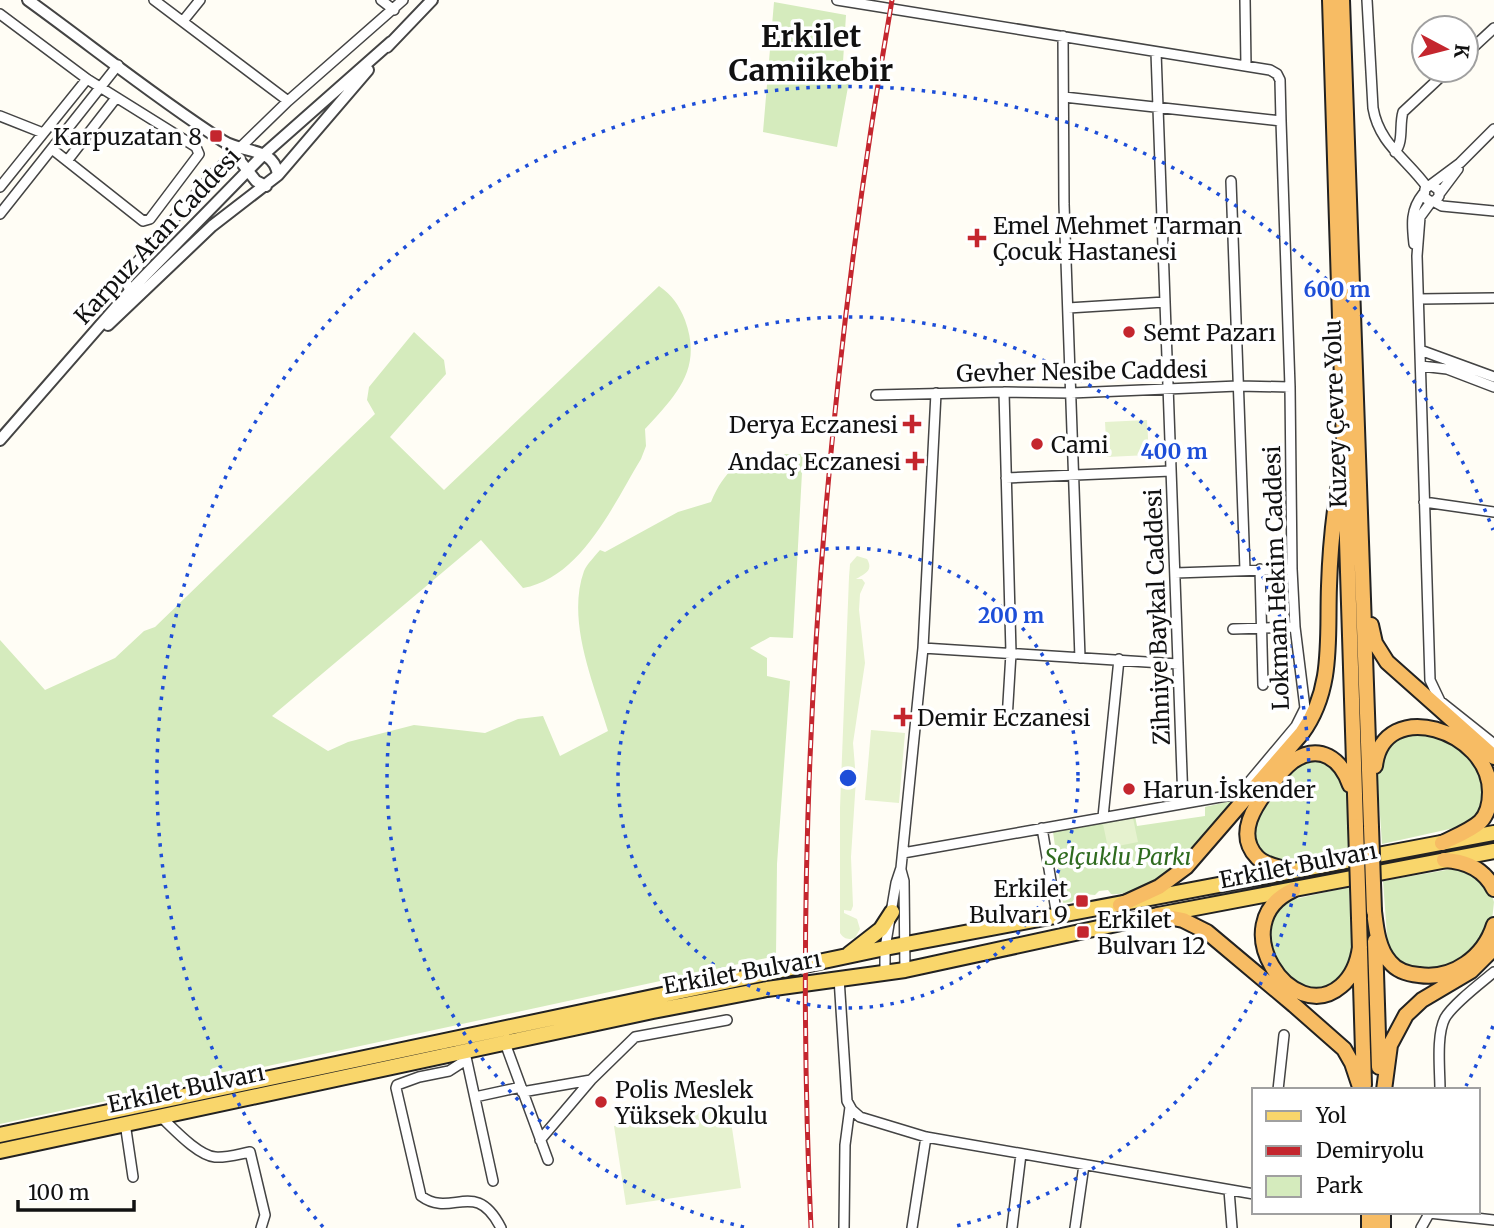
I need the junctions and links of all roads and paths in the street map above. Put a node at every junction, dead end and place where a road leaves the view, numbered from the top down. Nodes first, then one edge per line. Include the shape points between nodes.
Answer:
1 (29, 0) edge
2 (155, 0) edge
3 (200, 0) edge
4 (381, 0) edge
5 (403, 0) edge
6 (432, 0) edge
7 (837, 0) edge
8 (1245, 0) edge
9 (1330, 0) edge
10 (1342, 0) edge
11 (1367, 0) edge
12 (394, 10) junction
13 (0, 14) edge
14 (183, 21) junction
15 (1494, 28) edge
16 (1063, 36) junction
17 (1480, 41) edge
18 (391, 42) junction
19 (1156, 52) junction
20 (118, 65) junction
21 (1246, 66) junction
22 (87, 79) junction
23 (1433, 84) edge
24 (100, 88) junction
25 (117, 97) junction
26 (1064, 97) junction
27 (288, 101) junction
28 (1158, 108) junction
29 (0, 117) edge
30 (1281, 121) junction
31 (1494, 129) edge
32 (43, 133) junction
33 (52, 149) junction
34 (237, 151) junction
35 (1395, 152) junction
36 (263, 155) junction
37 (67, 161) junction
38 (1460, 163) junction
39 (247, 172) junction
40 (278, 175) junction
41 (1231, 181) dead end
42 (267, 186) junction
43 (0, 187) edge
44 (1427, 189) junction
45 (1436, 198) junction
46 (1494, 211) edge
47 (0, 214) edge
48 (1417, 256) junction
49 (130, 291) junction
50 (1494, 298) edge
51 (1419, 299) junction
52 (1165, 302) junction
53 (1068, 308) junction
54 (82, 347) junction
55 (1420, 350) junction
56 (1420, 366) junction
57 (1494, 377) edge
58 (1238, 386) junction
59 (1290, 387) junction
60 (1494, 387) edge
61 (1168, 391) junction
62 (1004, 392) junction
63 (936, 393) junction
64 (1071, 393) junction
65 (876, 395) dead end
66 (0, 440) edge
67 (1344, 457) junction
68 (1171, 471) junction
69 (1075, 475) junction
70 (1006, 478) junction
71 (1424, 502) junction
72 (1494, 512) edge
73 (1361, 514) junction
74 (1260, 569) junction
75 (1292, 569) junction
76 (1245, 570) junction
77 (1175, 573) junction
78 (1295, 627) junction
79 (1262, 628) junction
80 (1233, 629) dead end
81 (923, 648) junction
82 (1010, 653) junction
83 (1080, 658) junction
84 (1119, 659) junction
85 (1178, 664) junction
86 (1263, 685) dead end
87 (1007, 720) dead end
88 (1494, 744) edge
89 (1494, 757) edge
90 (1354, 800) junction
91 (1183, 802) junction
92 (1371, 802) junction
93 (1103, 817) junction
94 (1042, 828) junction
95 (1494, 833) edge
96 (1442, 843) junction
97 (1494, 851) edge
98 (903, 853) junction
99 (1444, 860) junction
100 (901, 869) junction
101 (1291, 871) junction
102 (1494, 889) edge
103 (1293, 890) junction
104 (1120, 905) junction
105 (1374, 911) junction
106 (892, 912) junction
107 (1158, 915) junction
108 (1058, 916) junction
109 (1494, 925) edge
110 (905, 944) junction
111 (1360, 947) junction
112 (885, 948) junction
113 (1494, 948) edge
114 (847, 956) junction
115 (905, 970) junction
116 (1494, 972) edge
117 (885, 973) junction
118 (839, 978) junction
119 (727, 1020) dead end
120 (1284, 1035) dead end
121 (505, 1043) junction
122 (465, 1056) junction
123 (591, 1080) junction
124 (1278, 1088) edge
125 (1362, 1088) edge
126 (1363, 1088) edge
127 (1382, 1088) edge
128 (1382, 1088) edge
129 (1440, 1088) edge
130 (522, 1089) junction
131 (474, 1097) junction
132 (850, 1107) junction
133 (159, 1116) junction
134 (125, 1123) junction
135 (0, 1135) edge
136 (926, 1137) junction
137 (540, 1140) junction
138 (0, 1151) edge
139 (1021, 1154) junction
140 (548, 1160) dead end
141 (1084, 1165) junction
142 (133, 1177) dead end
143 (493, 1181) dead end
144 (1230, 1190) junction
145 (1252, 1194) edge
146 (1446, 1214) edge
147 (1494, 1220) edge
148 (261, 1228) edge
149 (501, 1228) edge
150 (844, 1228) edge
151 (912, 1228) edge
152 (1012, 1228) edge
153 (1074, 1228) edge
154 (1232, 1228) edge

1 - 20 street
2 - 14 street
3 - 14 street
4 - 12 street
5 - 12 street
6 - 18 street
7 - 16 street
8 - 21 street
9 - 67 highway, Kuzey Çevre Yolu
10 - 73 highway, Kuzey Çevre Yolu
11 - 35 street via 1374,115 1381,135
12 - 27 street
13 - 22 street
14 - 27 street
15 - 17 street
16 - 19 street
16 - 26 street
18 - 36 street, Karpuz Atan Caddesi
18 - 40 street, Karpuz Atan Caddesi
19 - 21 street
19 - 28 street, Zihniye Baykal Caddesi
20 - 24 street
20 - 34 street
21 - 30 street, Lokman Hekim Caddesi via 1270,70 1279,77
22 - 24 street
22 - 32 street
23 - 35 street via 1406,109
24 - 25 street
24 - 33 street
25 - 37 street
25 - 37 street via 196,147 198,158 150,219 143,221
26 - 28 street
26 - 53 street
27 - 34 street
28 - 30 street
28 - 52 street, Zihniye Baykal Caddesi
29 - 32 street
30 - 59 street, Lokman Hekim Caddesi
31 - 38 street
32 - 43 street
33 - 37 street
33 - 47 street
34 - 36 street
34 - 39 street
34 - 49 street via 124,277
35 - 44 street
36 - 39 street, Karpuz Atan Caddesi
36 - 40 street via 276,164
38 - 44 street
38 - 45 street
39 - 42 street
39 - 49 street, Karpuz Atan Caddesi
40 - 42 street, Karpuz Atan Caddesi
41 - 58 street
42 - 54 street, Karpuz Atan Caddesi via 212,226
44 - 45 street via 1437,188
44 - 45 street via 1426,199
44 - 48 street via 1412,216
45 - 46 street via 1442,206
45 - 48 street via 1420,217
48 - 51 street
49 - 54 street, Karpuz Atan Caddesi
50 - 51 street
51 - 55 street
52 - 53 street
52 - 61 street, Zihniye Baykal Caddesi
53 - 64 street
54 - 66 street, Karpuz Atan Caddesi
55 - 56 street
55 - 57 street
56 - 60 street via 1447,369
56 - 71 street
58 - 59 street, Gevher Nesibe Caddesi
58 - 61 street, Gevher Nesibe Caddesi
58 - 76 street
59 - 75 street, Lokman Hekim Caddesi
61 - 64 street, Gevher Nesibe Caddesi
61 - 68 street, Zihniye Baykal Caddesi
62 - 63 street, Gevher Nesibe Caddesi
62 - 64 street, Gevher Nesibe Caddesi
62 - 70 street
63 - 65 street, Gevher Nesibe Caddesi
63 - 81 street
64 - 69 street
67 - 90 highway, Kuzey Çevre Yolu
67 - 104 highway via 1330,556 1328,666 1317,709 1302,733 1186,867 1159,887
68 - 69 street
68 - 77 street, Zihniye Baykal Caddesi
69 - 70 street
69 - 83 street
70 - 82 street
71 - 72 street
71 - 88 street via 1432,686 1443,705
73 - 89 highway via 1368,546 1371,627 1379,650 1421,694
73 - 92 highway, Kuzey Çevre Yolu
74 - 75 street
74 - 76 street
74 - 79 street
75 - 78 street, Lokman Hekim Caddesi
76 - 77 street
77 - 85 street, Zihniye Baykal Caddesi
78 - 79 street
78 - 91 street, Lokman Hekim Caddesi via 1305,708 1300,720 1240,791
79 - 80 street
79 - 86 street
81 - 82 street
81 - 98 street
82 - 83 street
82 - 87 street
83 - 84 street
84 - 85 street
84 - 93 street
85 - 91 street, Zihniye Baykal Caddesi
90 - 101 highway via 1345,773 1329,756 1304,756 1283,771 1257,802 1247,837 1259,860
90 - 111 highway, Kuzey Çevre Yolu, bridge
91 - 93 street, Lokman Hekim Caddesi
92 - 96 highway via 1377,754 1389,737 1417,727 1458,738 1484,766 1490,784 1489,803 1479,824
92 - 105 highway, Kuzey Çevre Yolu, bridge
93 - 94 street, Lokman Hekim Caddesi
94 - 98 street, Lokman Hekim Caddesi
94 - 108 street
95 - 96 main road, Erkilet Bulvarı
96 - 101 main road, Erkilet Bulvarı
97 - 99 main road, Erkilet Bulvarı
98 - 100 street
99 - 102 highway via 1477,870
99 - 103 main road, Erkilet Bulvarı
100 - 106 street
100 - 110 street
101 - 104 main road, Erkilet Bulvarı
103 - 107 main road, Erkilet Bulvarı
103 - 111 highway via 1271,908 1262,929 1269,961 1286,983 1310,994 1334,991 1352,973
104 - 108 main road, Erkilet Bulvarı
105 - 109 highway via 1389,962 1420,975 1445,974 1468,962 1484,946
105 - 127 highway
106 - 112 street
106 - 114 main road via 881,929
107 - 115 main road, Erkilet Bulvarı
107 - 125 highway via 1207,932 1304,1014 1344,1049
108 - 110 main road, Erkilet Bulvarı
110 - 112 main road, Erkilet Bulvarı
110 - 115 street
111 - 126 highway
112 - 114 main road, Erkilet Bulvarı
112 - 117 street
113 - 128 highway via 1471,971 1406,1015 1390,1045
114 - 135 main road, Erkilet Bulvarı
115 - 117 main road, Erkilet Bulvarı
116 - 129 street via 1444,1021
117 - 118 main road, Erkilet Bulvarı
118 - 121 main road, Erkilet Bulvarı via 728,996
118 - 132 street
119 - 123 street via 635,1037
120 - 124 street
121 - 122 main road, Erkilet Bulvarı
121 - 130 street
122 - 131 street
122 - 133 main road, Erkilet Bulvarı
122 - 149 street via 449,1071 396,1088 421,1196 437,1204 478,1203 492,1211
123 - 130 street
123 - 137 street
130 - 131 street
130 - 137 street
131 - 143 street
132 - 136 street via 860,1117
132 - 150 street
133 - 134 main road, Erkilet Bulvarı
133 - 148 street via 208,1156 250,1152 265,1215
134 - 138 main road, Erkilet Bulvarı
134 - 142 street
136 - 139 street
136 - 151 street
137 - 140 street
139 - 141 street
139 - 152 street
141 - 144 street
141 - 153 street
144 - 145 street
144 - 154 street
146 - 147 street

